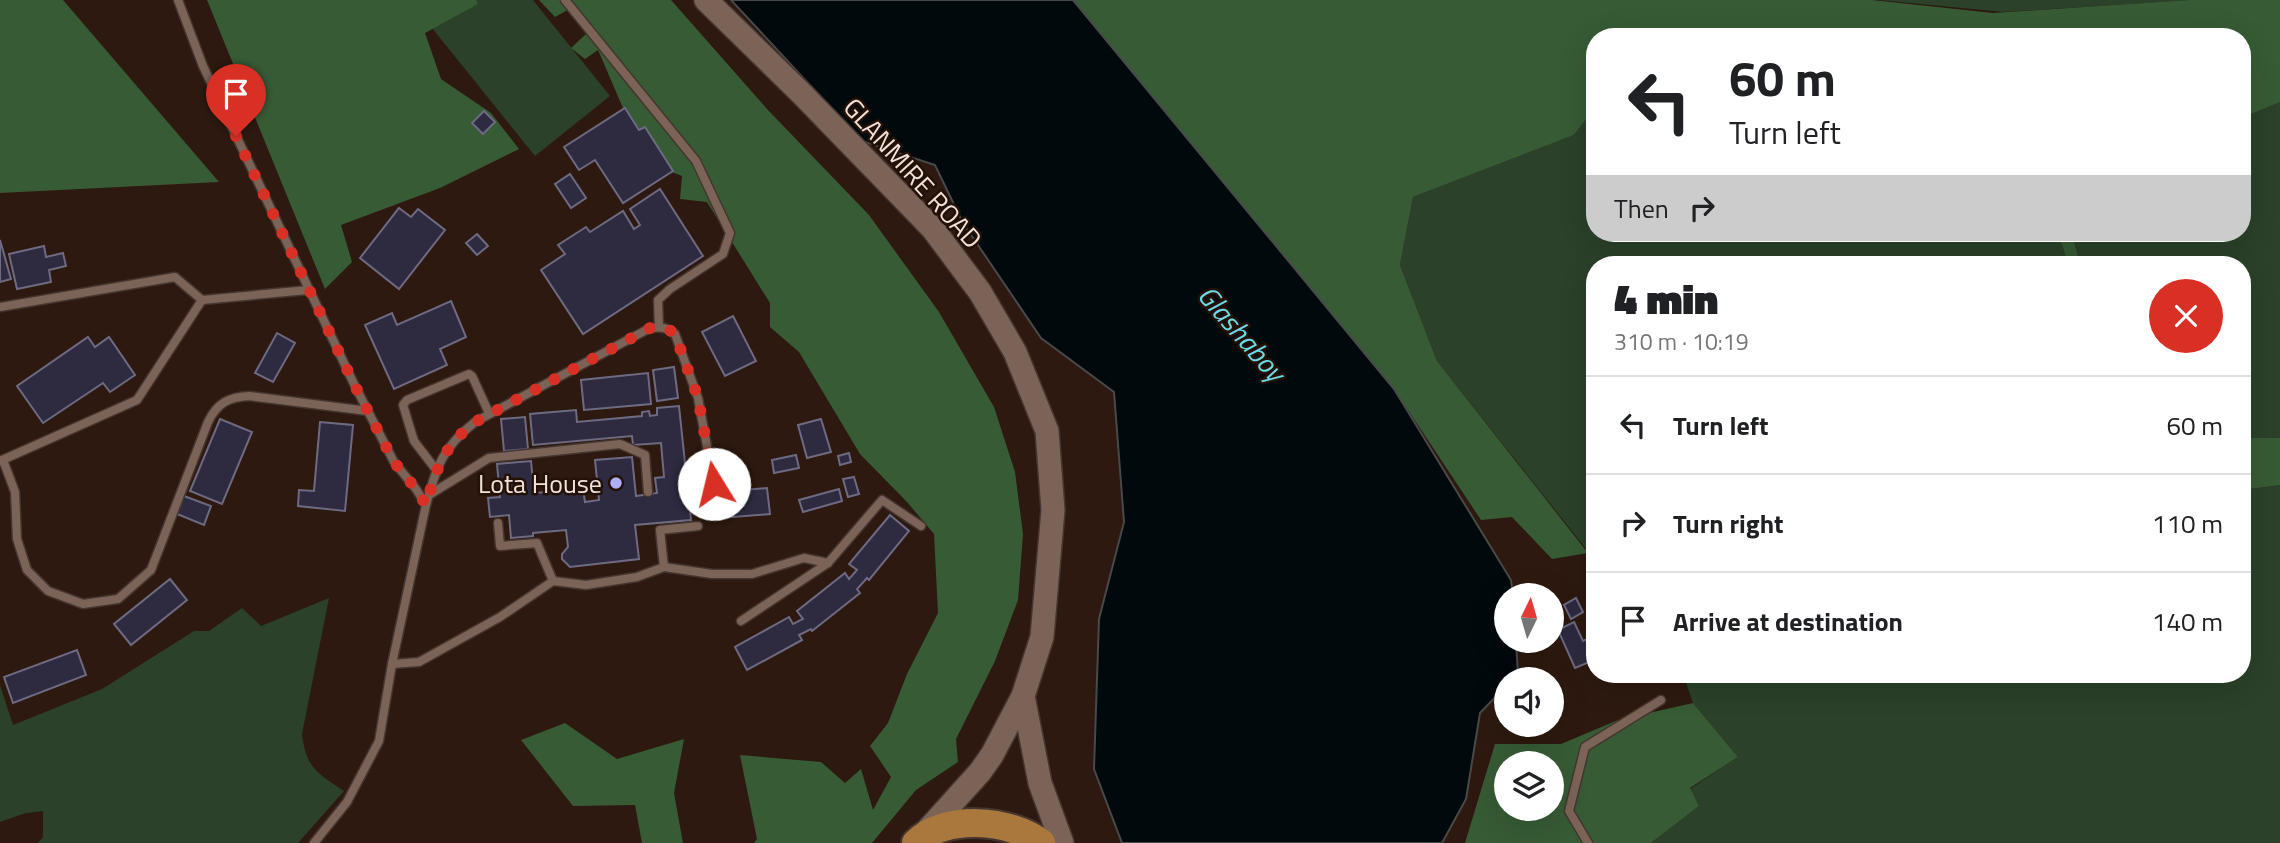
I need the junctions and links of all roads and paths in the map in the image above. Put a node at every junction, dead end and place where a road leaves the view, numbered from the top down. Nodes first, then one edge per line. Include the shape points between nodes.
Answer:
1 (178, 0) edge
2 (565, 0) edge
3 (706, 0) edge
4 (308, 290) junction
5 (202, 299) junction
6 (0, 307) edge
7 (659, 327) junction
8 (368, 411) junction
9 (489, 412) junction
10 (1, 460) edge
11 (437, 471) junction
12 (714, 484) dead end
13 (648, 492) dead end
14 (429, 495) junction
15 (426, 505) junction
16 (498, 523) dead end
17 (698, 526) dead end
18 (920, 526) dead end
19 (828, 563) junction
20 (664, 566) junction
21 (553, 581) junction
22 (741, 621) dead end
23 (392, 664) junction
24 (1023, 696) junction
25 (1661, 700) dead end
26 (919, 839) edge
27 (314, 843) edge
28 (1041, 843) edge
29 (1062, 843) edge
30 (1588, 843) edge

1 - 4 lane via 203,66
2 - 7 lane via 696,161 730,233 723,254 658,300
3 - 24 main road, GLANMIRE ROAD via 933,229 980,292 1015,352 1046,431 1053,510 1042,637
4 - 5 lane
4 - 8 lane
5 - 6 lane via 175,277
5 - 10 lane via 137,400
7 - 9 lane
7 - 12 lane via 675,334 694,385
8 - 10 lane via 250,396 223,402 208,422 150,570 118,598 83,604 48,592 27,570 17,539 15,492
8 - 15 lane via 394,462
9 - 11 lane via 451,443
9 - 11 lane via 469,374 407,400 403,405 414,441
11 - 14 lane
13 - 14 lane via 645,455 620,444 489,458
14 - 15 lane
15 - 23 lane
16 - 21 lane via 499,546 537,543
17 - 20 lane via 660,530
18 - 19 lane via 882,500
19 - 20 lane via 804,558 752,574 712,574
19 - 22 lane
20 - 21 lane via 637,577 586,585
21 - 23 lane via 419,662
23 - 27 lane via 379,741 347,802
24 - 26 main road, GLANMIRE ROAD via 980,772
24 - 29 main road via 1040,783
25 - 30 lane via 1585,747 1569,810
26 - 28 highway via 960,824 997,823

